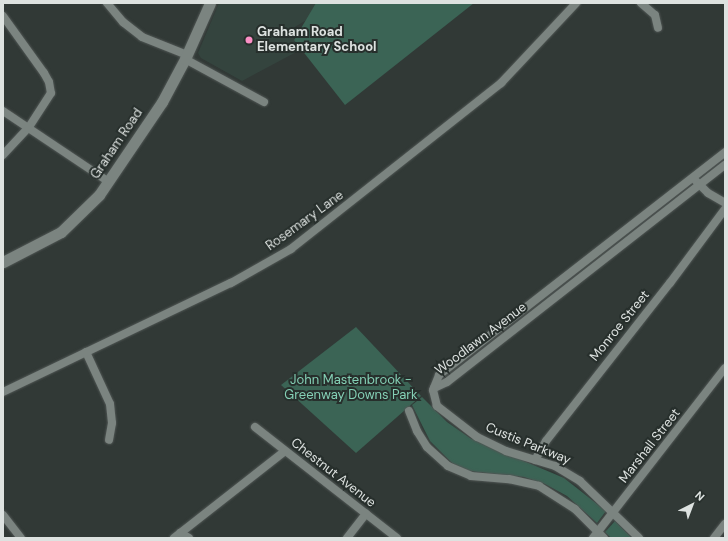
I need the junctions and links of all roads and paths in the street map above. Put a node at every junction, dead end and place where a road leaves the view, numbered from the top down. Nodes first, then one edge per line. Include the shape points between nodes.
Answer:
1 (107, 3) edge
2 (210, 3) edge
3 (576, 3) edge
4 (641, 3) edge
5 (3, 16) edge
6 (658, 28) dead end
7 (186, 57) junction
8 (264, 102) dead end
9 (3, 111) edge
10 (29, 127) junction
11 (725, 152) edge
12 (3, 155) edge
13 (725, 165) edge
14 (694, 177) junction
15 (109, 182) junction
16 (699, 185) junction
17 (725, 203) edge
18 (725, 209) edge
19 (3, 262) edge
20 (572, 271) junction
21 (579, 280) junction
22 (86, 352) junction
23 (725, 368) edge
24 (434, 388) junction
25 (3, 392) edge
26 (409, 411) dead end
27 (255, 427) dead end
28 (109, 440) dead end
29 (285, 451) junction
30 (535, 460) junction
31 (613, 512) junction
32 (366, 514) junction
33 (3, 515) edge
34 (725, 524) edge
35 (177, 536) edge
36 (599, 536) edge
37 (21, 538) edge
38 (189, 538) edge
39 (347, 538) edge
40 (397, 538) edge
41 (639, 538) edge
42 (714, 538) edge

1 - 7 street via 142,38
2 - 7 street, Graham Road
3 - 22 street, Rosemary Lane via 501,83 291,249 231,283
4 - 6 street via 655,15
5 - 10 street via 50,86 50,98
7 - 8 street
7 - 15 street, Graham Road via 143,132
9 - 10 street
10 - 12 street
10 - 15 street
11 - 14 street, Woodlawn Avenue
13 - 16 street, Woodlawn Avenue
14 - 16 street
14 - 20 street, Woodlawn Avenue
15 - 19 street, Graham Road via 89,208 72,223 45,241
16 - 17 street
16 - 21 street, Woodlawn Avenue
18 - 30 street, Monroe Street via 546,441
20 - 21 street
20 - 24 street, Woodlawn Avenue via 439,375
21 - 24 street, Woodlawn Avenue via 447,382
22 - 25 street, Rosemary Lane
22 - 28 street via 110,404 112,423
23 - 31 street, Marshall Street
24 - 30 street, Custis Parkway via 433,396 437,406 477,437 506,451
26 - 36 street via 416,431 427,447 448,466 471,476 508,479 539,486 562,499
27 - 29 street, Chestnut Avenue
29 - 32 street, Chestnut Avenue
29 - 35 street
30 - 31 street, Custis Parkway via 555,466 580,481
31 - 36 street, Marshall Street
31 - 41 street, Custis Parkway
32 - 39 street
32 - 40 street, Chestnut Avenue
33 - 37 street
34 - 42 street
35 - 38 street

